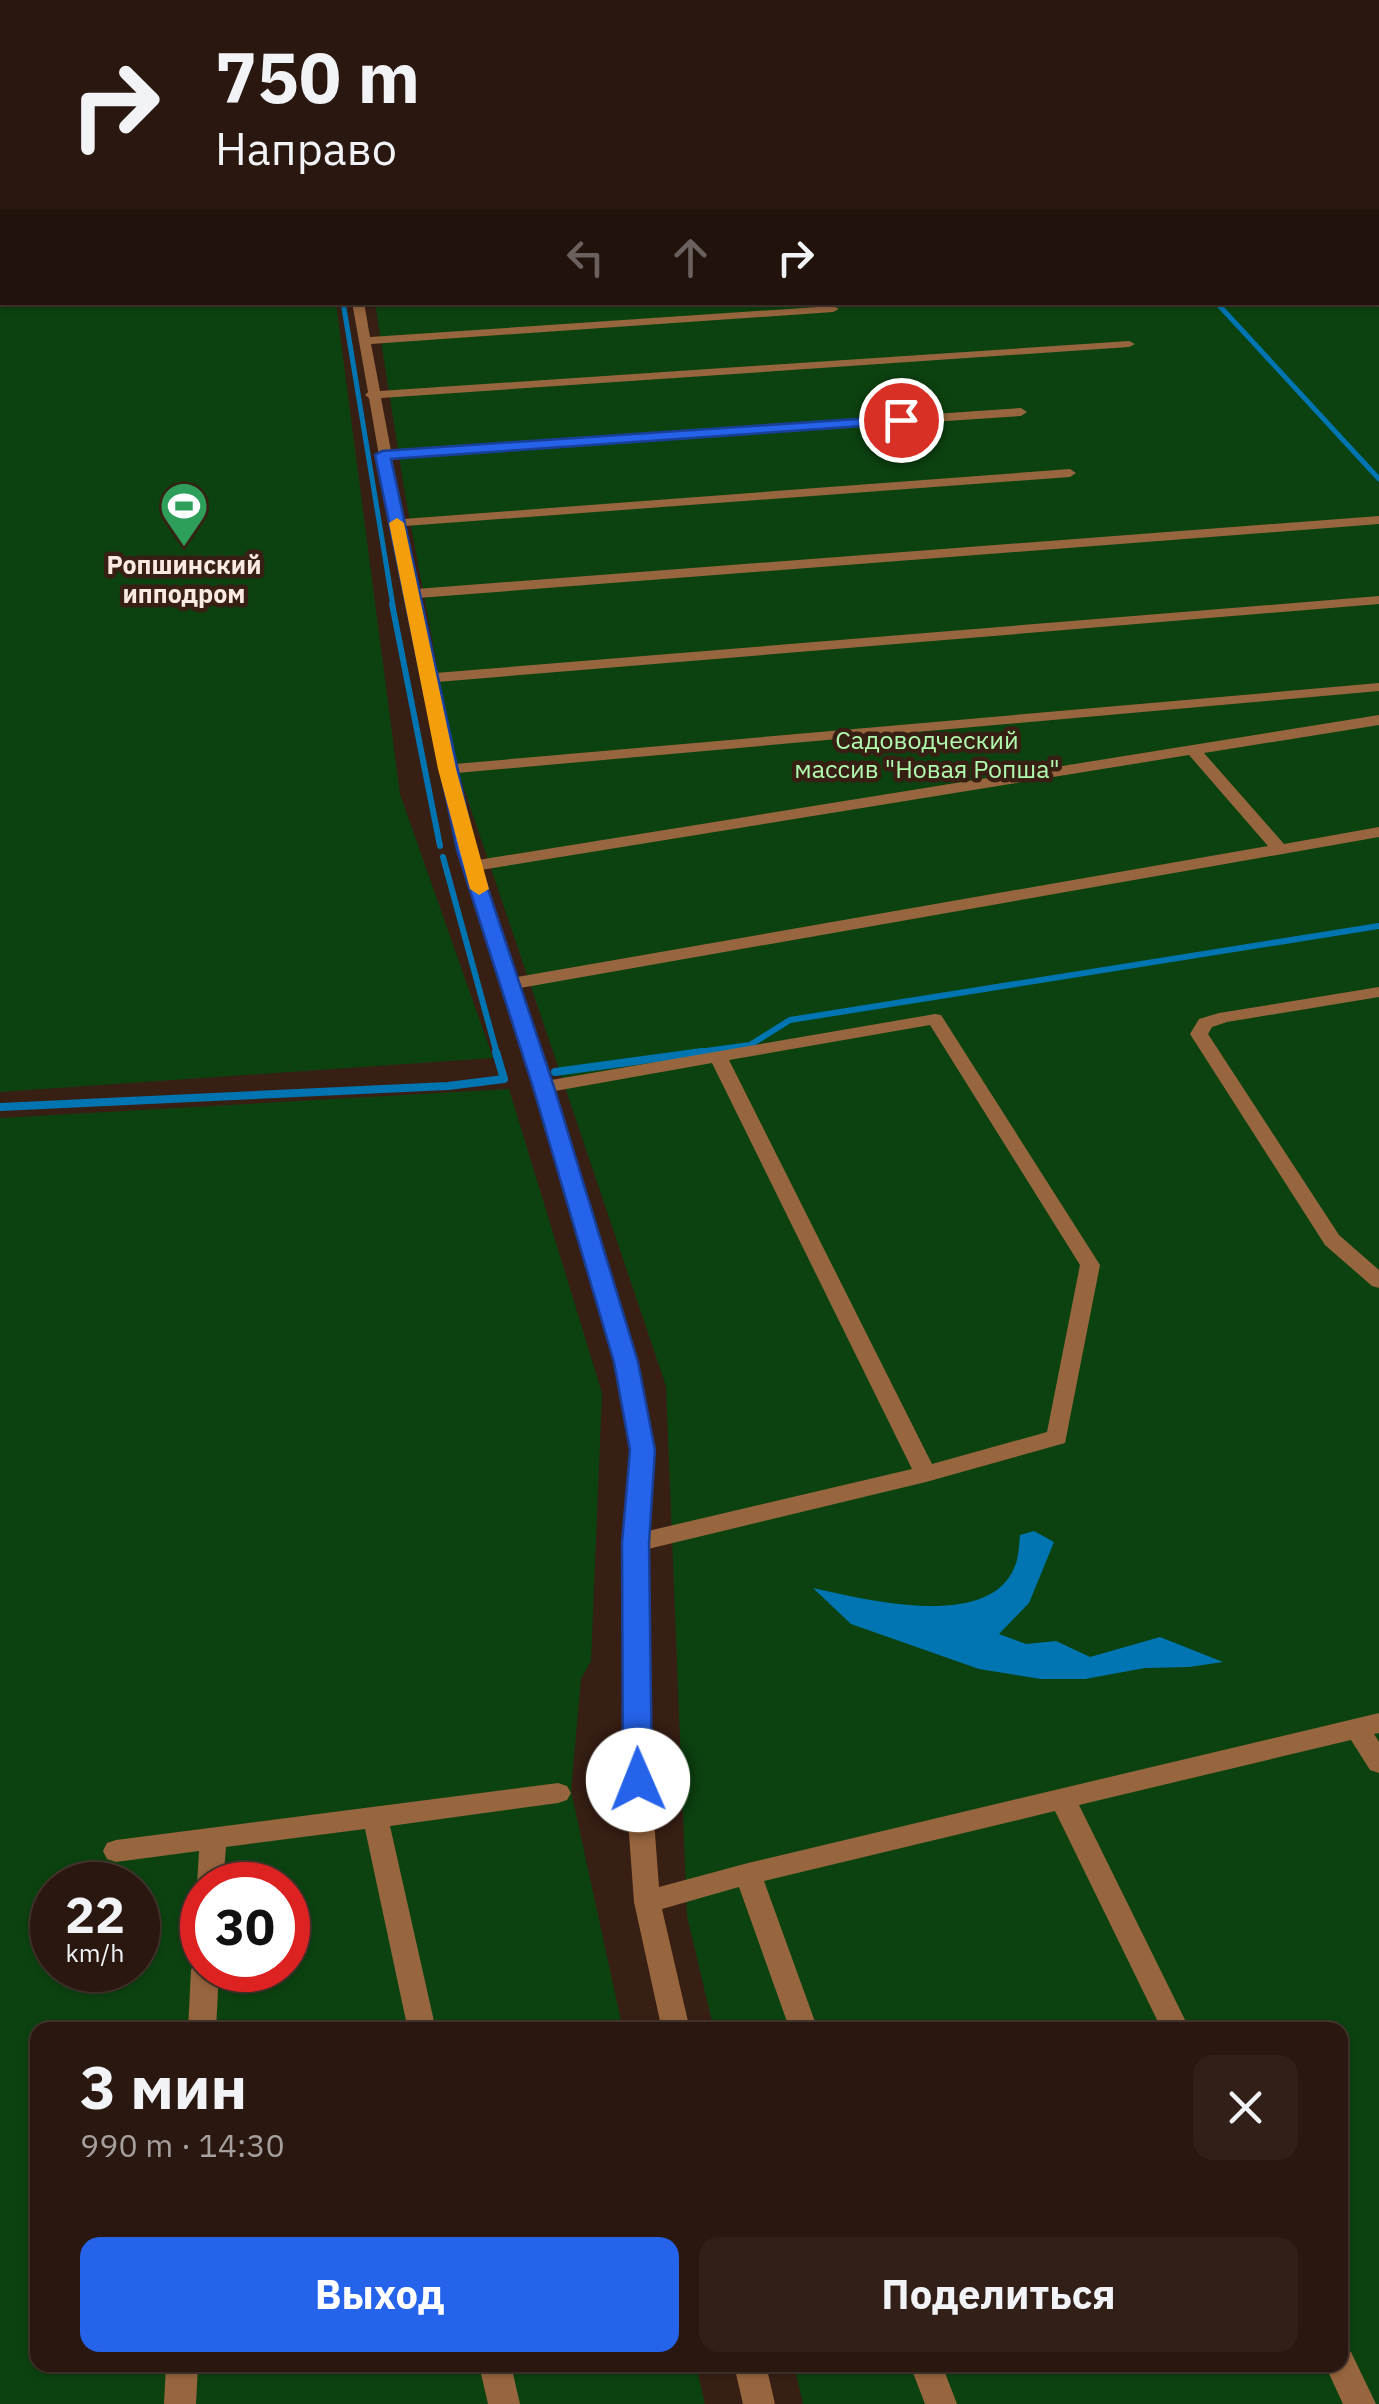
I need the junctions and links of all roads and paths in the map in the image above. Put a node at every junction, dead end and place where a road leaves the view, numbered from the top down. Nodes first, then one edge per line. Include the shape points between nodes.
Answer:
1 (358, 305) edge
2 (832, 309) dead end
3 (364, 341) junction
4 (1129, 344) dead end
5 (372, 395) junction
6 (1021, 412) dead end
7 (382, 455) junction
8 (1070, 473) dead end
9 (1379, 520) edge
10 (397, 523) junction
11 (410, 594) junction
12 (1379, 600) edge
13 (426, 678) junction
14 (1379, 687) edge
15 (1379, 720) edge
16 (1192, 750) junction
17 (447, 769) junction
18 (1379, 832) edge
19 (1281, 851) junction
20 (472, 866) junction
21 (510, 984) junction
22 (1379, 992) edge
23 (719, 1058) junction
24 (544, 1087) junction
25 (1379, 1281) edge
26 (926, 1474) junction
27 (636, 1543) junction
28 (1368, 1725) edge
29 (1379, 1763) edge
30 (558, 1793) dead end
31 (1062, 1798) junction
32 (376, 1817) junction
33 (213, 1838) junction
34 (116, 1850) dead end
35 (211, 1862) edge
36 (748, 1874) junction
37 (648, 1902) junction
38 (205, 1992) edge
39 (203, 2022) edge
40 (420, 2022) edge
41 (674, 2022) edge
42 (801, 2022) edge
43 (1172, 2022) edge
44 (182, 2372) edge
45 (497, 2372) edge
46 (752, 2372) edge
47 (929, 2372) edge
48 (1344, 2372) edge
49 (180, 2404) edge
50 (504, 2404) edge
51 (759, 2404) edge
52 (940, 2404) edge
53 (1360, 2404) edge

1 - 3 street
2 - 3 street
3 - 5 street
4 - 5 street
5 - 7 street
6 - 7 street
7 - 10 street
8 - 10 street
9 - 11 street
10 - 11 street
11 - 13 street
12 - 13 street
13 - 17 street
14 - 17 street
15 - 16 street
16 - 19 street
16 - 20 street
17 - 20 street
18 - 19 street
19 - 21 street
20 - 21 street
21 - 24 street
22 - 25 street via 1225,1018 1206,1023 1199,1034 1332,1240
23 - 24 street
23 - 26 street
23 - 26 street via 935,1019 1090,1265 1058,1437
24 - 27 street via 626,1362 643,1450
26 - 27 street
27 - 37 street via 638,1780
28 - 29 street
28 - 31 street
30 - 32 street
31 - 36 street
31 - 43 street
32 - 33 street
32 - 40 street
33 - 34 street
33 - 35 street
36 - 37 street
36 - 42 street
37 - 41 street
38 - 39 street
44 - 49 street
45 - 50 street
46 - 51 street
47 - 52 street
48 - 53 street

